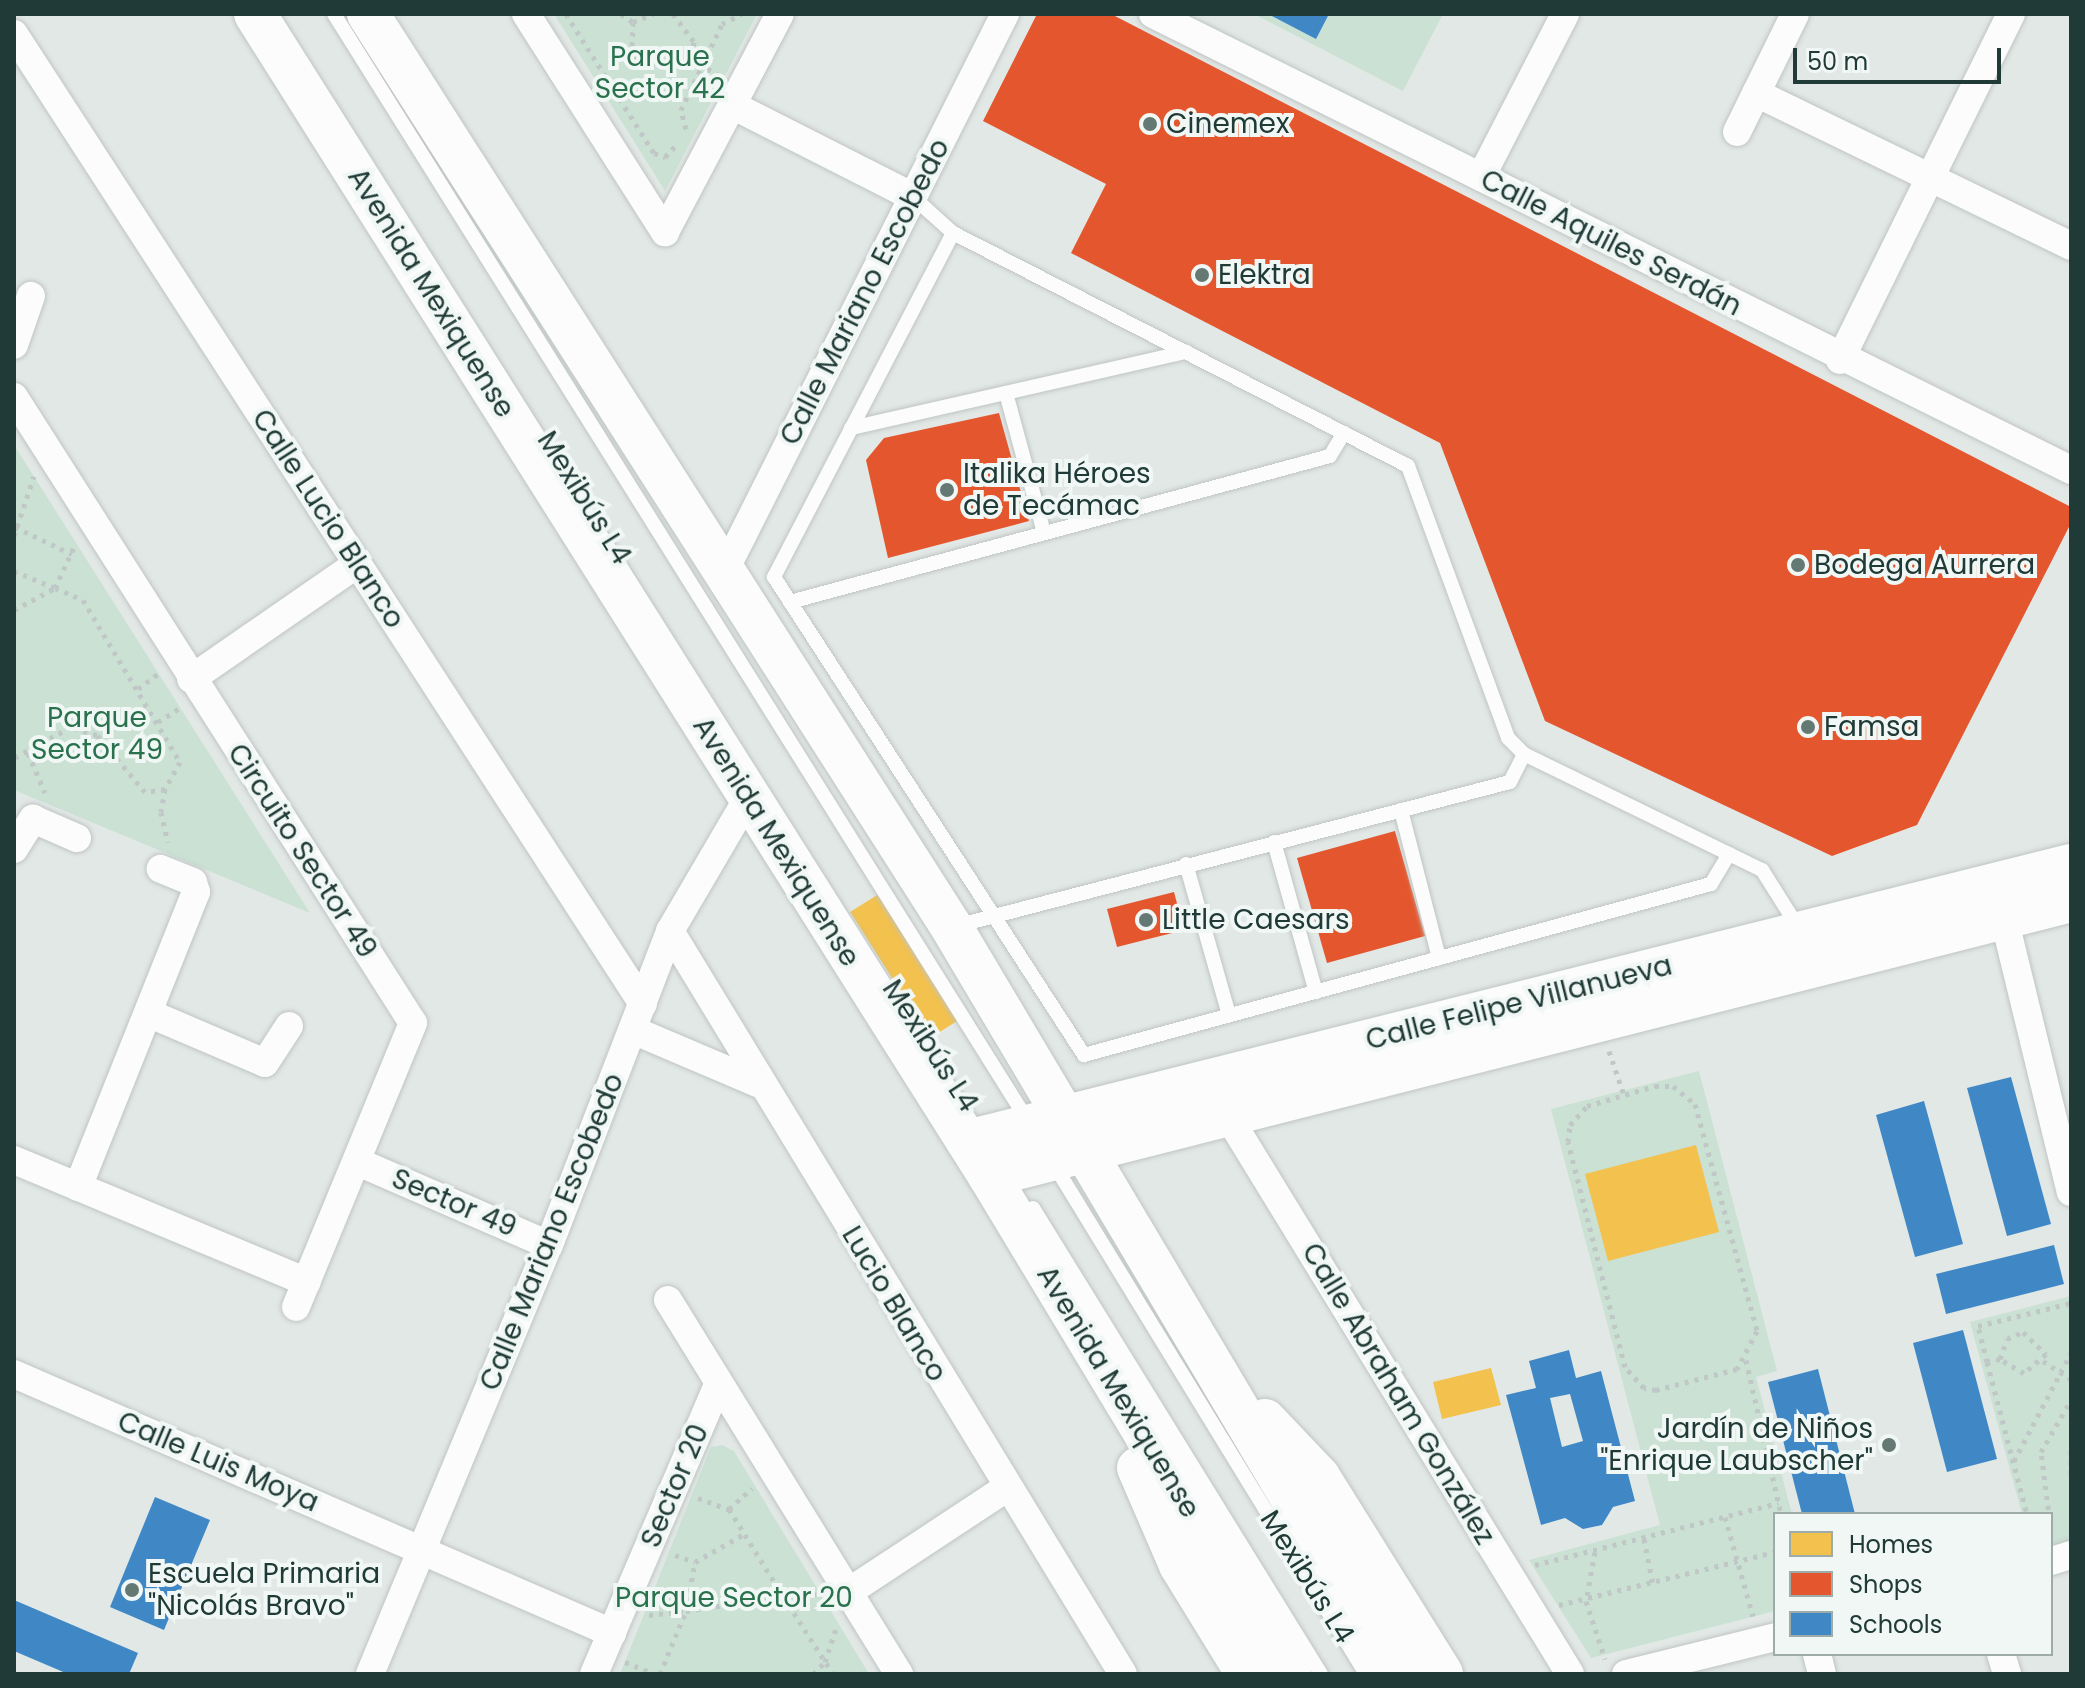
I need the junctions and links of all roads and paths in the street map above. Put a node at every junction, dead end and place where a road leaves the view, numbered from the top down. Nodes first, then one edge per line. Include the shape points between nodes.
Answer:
1 (255, 14) edge
2 (334, 14) edge
3 (368, 14) edge
4 (526, 14) edge
5 (566, 14) edge
6 (621, 14) edge
7 (653, 14) edge
8 (673, 14) edge
9 (742, 14) edge
10 (780, 14) edge
11 (1005, 14) edge
12 (1153, 14) edge
13 (1565, 14) edge
14 (1795, 14) edge
15 (2011, 14) edge
16 (633, 22) junction
17 (14, 34) edge
18 (690, 59) junction
19 (702, 66) junction
20 (1756, 93) junction
21 (736, 97) junction
22 (1737, 132) dead end
23 (1481, 177) junction
24 (1928, 177) junction
25 (913, 197) junction
26 (953, 233) junction
27 (2071, 246) edge
28 (31, 296) dead end
29 (14, 345) edge
30 (1186, 352) junction
31 (1840, 360) junction
32 (1006, 393) junction
33 (14, 397) edge
34 (851, 428) junction
35 (1344, 433) junction
36 (45, 441) junction
37 (2071, 470) edge
38 (87, 510) junction
39 (16, 527) edge
40 (1044, 533) junction
41 (14, 536) edge
42 (72, 554) junction
43 (357, 564) junction
44 (725, 570) junction
45 (14, 571) edge
46 (55, 588) junction
47 (790, 602) junction
48 (14, 610) edge
49 (804, 660) junction
50 (191, 679) junction
51 (28, 753) junction
52 (1524, 754) junction
53 (745, 755) dead end
54 (14, 758) edge
55 (165, 789) junction
56 (748, 798) junction
57 (1401, 810) junction
58 (44, 823) junction
59 (77, 838) dead end
60 (1274, 842) junction
61 (14, 849) edge
62 (1729, 854) junction
63 (1186, 864) junction
64 (2071, 865) edge
65 (167, 872) joint
66 (2071, 901) edge
67 (993, 912) junction
68 (2004, 918) junction
69 (952, 928) junction
70 (670, 931) junction
71 (1802, 934) junction
72 (1439, 958) junction
73 (1316, 992) junction
74 (643, 1004) junction
75 (148, 1013) junction
76 (1229, 1015) junction
77 (1599, 1020) junction
78 (413, 1023) joint
79 (289, 1026) dead end
80 (633, 1030) junction
81 (941, 1064) dead end
82 (762, 1085) junction
83 (1624, 1095) junction
84 (1226, 1113) junction
85 (1057, 1137) junction
86 (997, 1159) junction
87 (14, 1160) edge
88 (358, 1162) junction
89 (78, 1187) junction
90 (2071, 1192) edge
91 (549, 1245) junction
92 (668, 1300) dead end
93 (2071, 1303) edge
94 (1080, 1334) junction
95 (2071, 1353) edge
96 (1209, 1359) junction
97 (2000, 1359) junction
98 (1746, 1360) junction
99 (2043, 1361) junction
100 (1987, 1362) junction
101 (2060, 1372) junction
102 (14, 1374) edge
103 (2071, 1379) edge
104 (718, 1384) junction
105 (2071, 1400) edge
106 (2071, 1450) edge
107 (2013, 1461) junction
108 (770, 1472) junction
109 (2071, 1480) edge
110 (676, 1484) junction
111 (1005, 1489) junction
112 (1778, 1503) junction
113 (729, 1509) junction
114 (1780, 1512) edge
115 (2026, 1512) edge
116 (2049, 1512) edge
117 (1725, 1517) junction
118 (744, 1534) junction
119 (1644, 1539) junction
120 (650, 1545) junction
121 (423, 1550) junction
122 (1595, 1552) junction
123 (1773, 1553) edge
124 (695, 1562) junction
125 (1736, 1562) junction
126 (1506, 1571) junction
127 (1653, 1584) junction
128 (847, 1593) junction
129 (783, 1596) junction
130 (1586, 1601) junction
131 (1531, 1610) junction
132 (686, 1611) junction
133 (615, 1626) junction
134 (1768, 1639) edge
135 (825, 1662) junction
136 (370, 1674) edge
137 (594, 1674) edge
138 (660, 1674) edge
139 (813, 1674) edge
140 (833, 1674) edge
141 (899, 1674) edge
142 (1123, 1674) edge
143 (1247, 1674) edge
144 (1290, 1674) edge
145 (1321, 1674) edge
146 (1366, 1674) edge
147 (1396, 1674) edge
148 (1442, 1674) edge
149 (1570, 1674) edge
150 (1611, 1674) edge
151 (1626, 1674) edge

1 - 56 main road, Avenida Mexiquense
2 - 85 lane, Mexibús L4
3 - 44 main road
4 - 21 street via 665,232
5 - 19 path via 654,153 665,157 689,125 681,110
6 - 16 path
7 - 16 path
8 - 18 path via 694,42
9 - 19 path via 722,24
10 - 21 street
11 - 25 street, Calle Mariano Escobedo
12 - 23 street, Calle Aquiles Serdán
13 - 23 street
14 - 20 street
15 - 24 street
16 - 18 path via 632,57 672,70
17 - 43 street, Calle Lucio Blanco
18 - 19 path
19 - 21 path
20 - 22 street
20 - 24 street
21 - 25 street
23 - 31 street, Calle Aquiles Serdán
24 - 27 street
24 - 31 street
25 - 26 lane
25 - 44 street, Calle Mariano Escobedo
26 - 30 lane
26 - 34 lane
28 - 29 street
30 - 32 lane
30 - 35 lane
31 - 37 street, Calle Aquiles Serdán
32 - 34 lane
32 - 40 lane
33 - 36 street, Circuito Sector 49
34 - 47 lane via 774,577
35 - 40 lane via 1330,456
35 - 52 lane via 1408,466 1508,738
36 - 38 street, Circuito Sector 49
36 - 39 path
38 - 42 path
38 - 50 street, Circuito Sector 49
39 - 41 path
39 - 42 path
40 - 47 lane
42 - 46 path
43 - 50 street
43 - 74 street, Calle Lucio Blanco
44 - 49 main road
45 - 46 path
46 - 48 path
46 - 55 path via 83,600 174,749 178,771
47 - 49 lane
49 - 67 lane
49 - 69 main road
50 - 78 street, Circuito Sector 49
51 - 54 path
51 - 55 path via 58,732 85,728 107,744 137,787
51 - 58 path via 50,801
52 - 57 lane via 1510,782
52 - 62 lane
53 - 81 lane, Mexibús L4
55 - 65 path via 162,832 180,854
56 - 70 street, Calle Mariano Escobedo
56 - 86 main road, Avenida Mexiquense
57 - 60 lane
57 - 72 lane
58 - 59 street
58 - 61 street via 28,821
60 - 63 lane
60 - 73 lane
62 - 71 lane via 1762,870
62 - 72 lane via 1711,884
63 - 67 lane
63 - 76 lane
64 - 71 main road, Calle Felipe Villanueva
65 - 75 street via 193,882 196,892
66 - 68 main road, Calle Felipe Villanueva
67 - 69 lane
67 - 76 lane via 1084,1055
68 - 77 main road, Calle Felipe Villanueva
68 - 90 street
69 - 85 main road
70 - 74 street, Calle Mariano Escobedo
70 - 82 street, Lucio Blanco
71 - 85 main road, Calle Felipe Villanueva
72 - 73 lane
73 - 76 lane
74 - 80 street, Calle Mariano Escobedo
75 - 79 street via 265,1063
75 - 89 street
77 - 83 path
77 - 84 main road, Calle Felipe Villanueva
78 - 88 street, Sector 49
80 - 82 street
80 - 91 street, Calle Mariano Escobedo
82 - 111 street, Lucio Blanco
83 - 98 path via 1673,1086 1695,1104 1757,1331
83 - 98 path via 1587,1106 1570,1125 1568,1142 1625,1367 1644,1388 1656,1390
84 - 85 main road, Calle Felipe Villanueva
84 - 126 street, Calle Abraham González
85 - 86 main road, Calle Felipe Villanueva
85 - 96 main road
85 - 146 lane, Mexibús L4
86 - 94 main road, Avenida Mexiquense
86 - 145 lane, Mexibús L4
87 - 89 street
88 - 89 street, Sector 49 via 301,1294
88 - 91 street, Sector 49
91 - 121 street, Calle Mariano Escobedo
92 - 104 street, Sector 20
93 - 100 path via 1978,1326
94 - 143 main road via 1180,1565
94 - 144 main road, Avenida Mexiquense
95 - 101 path
96 - 147 main road
96 - 148 main road via 1319,1477
97 - 99 path via 2024,1373
97 - 99 path via 2007,1339 2023,1332 2039,1341
97 - 100 path
98 - 112 path
99 - 101 path
100 - 107 path
101 - 103 path
101 - 107 path
102 - 121 street, Calle Luis Moya
104 - 108 street, Sector 20
104 - 110 street, Sector 20
105 - 116 path via 2041,1452
106 - 109 path
107 - 115 path
108 - 113 path
108 - 128 street, Sector 20
110 - 113 path via 714,1508
110 - 120 street, Sector 20
111 - 128 street
111 - 142 street, Lucio Blanco
112 - 114 path
112 - 117 path
113 - 118 path
117 - 119 path
117 - 125 path
118 - 124 path
118 - 129 path
119 - 122 path
119 - 127 path
120 - 124 path
120 - 133 street, Sector 20
121 - 133 street
121 - 136 street, Calle Mariano Escobedo
122 - 126 path
122 - 130 path
123 - 125 path
124 - 132 path
125 - 127 path
125 - 134 path
126 - 131 street, Calle Abraham González
127 - 130 path
128 - 129 path
128 - 141 street, Sector 20
129 - 132 path
129 - 135 path
130 - 131 path
130 - 150 path
131 - 149 street, Calle Abraham González
132 - 133 path
132 - 138 path
133 - 137 street, Sector 20
134 - 151 street
135 - 139 path
135 - 140 path

